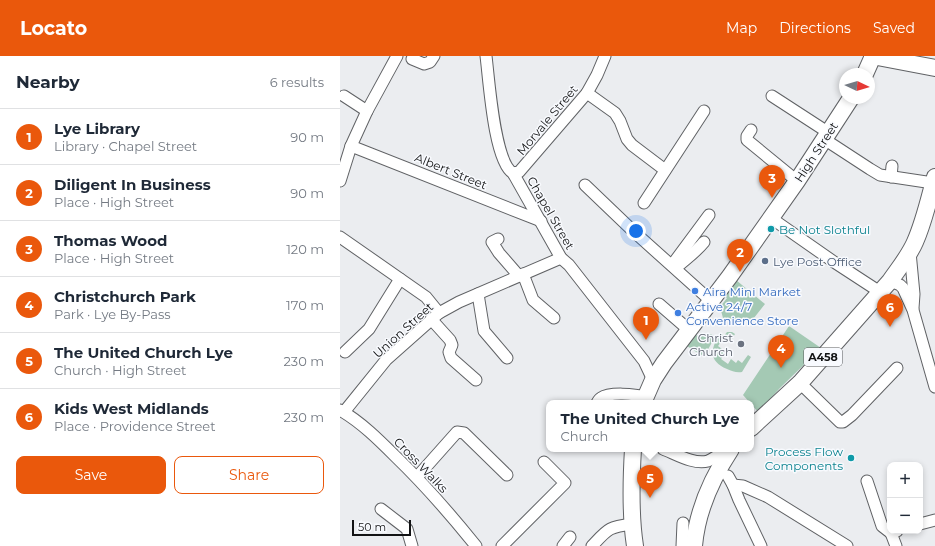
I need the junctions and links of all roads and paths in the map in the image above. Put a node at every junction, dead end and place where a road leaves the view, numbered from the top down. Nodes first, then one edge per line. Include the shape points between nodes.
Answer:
1 (397, 56) edge
2 (434, 56) edge
3 (486, 56) edge
4 (605, 56) edge
5 (873, 56) edge
6 (412, 59) dead end
7 (868, 68) edge
8 (935, 68) edge
9 (587, 94) junction
10 (344, 96) dead end
11 (772, 96) dead end
12 (847, 104) edge
13 (367, 111) junction
14 (704, 111) dead end
15 (751, 130) dead end
16 (827, 136) junction
17 (351, 146) junction
18 (665, 170) junction
19 (513, 173) junction
20 (934, 180) edge
21 (340, 181) edge
22 (797, 181) junction
23 (585, 185) dead end
24 (644, 203) dead end
25 (709, 215) dead end
26 (771, 218) junction
27 (540, 222) junction
28 (340, 237) edge
29 (498, 239) dead end
30 (704, 242) dead end
31 (910, 252) junction
32 (561, 258) junction
33 (673, 267) junction
34 (521, 275) junction
35 (400, 279) junction
36 (885, 287) junction
37 (478, 294) junction
38 (711, 300) junction
39 (659, 304) dead end
40 (913, 310) junction
41 (435, 316) junction
42 (554, 318) dead end
43 (689, 330) junction
44 (345, 352) dead end
45 (507, 358) dead end
46 (644, 361) junction
47 (664, 363) junction
48 (897, 368) dead end
49 (476, 380) dead end
50 (653, 380) junction
51 (800, 383) junction
52 (935, 387) edge
53 (600, 400) edge
54 (644, 400) edge
55 (342, 411) edge
56 (754, 425) edge
57 (633, 452) edge
58 (670, 452) edge
59 (723, 452) edge
60 (729, 452) edge
61 (544, 462) dead end
62 (507, 475) dead end
63 (417, 478) junction
64 (867, 481) dead end
65 (381, 509) dead end
66 (935, 520) edge
67 (683, 522) dead end
68 (923, 523) edge
69 (632, 524) junction
70 (887, 528) edge
71 (894, 534) edge
72 (412, 546) edge
73 (476, 546) edge
74 (502, 546) edge
75 (592, 546) edge
76 (635, 546) edge
77 (682, 546) edge
78 (694, 546) edge
79 (761, 546) edge
80 (847, 546) edge
81 (896, 546) edge

1 - 13 street
2 - 6 street via 430,62 424,64
3 - 19 street, Chapel Street via 500,153
4 - 9 street, Morvale Street
5 - 7 highway
5 - 8 highway
9 - 18 street via 615,113 632,145
9 - 19 street, Morvale Street via 519,172
10 - 13 street
11 - 16 street
12 - 16 highway, High Street
13 - 17 street
14 - 18 street
15 - 22 street via 747,140
16 - 20 street via 880,175 892,171
16 - 22 highway, High Street
17 - 21 street
17 - 27 street, Albert Street
18 - 24 street
19 - 27 street, Chapel Street
20 - 31 highway, A458
22 - 26 highway, High Street
23 - 33 street
25 - 33 street
26 - 36 street via 834,262
26 - 38 highway, High Street
27 - 32 street, Chapel Street
28 - 35 street
29 - 34 street via 492,242 499,253
30 - 33 street via 696,252
31 - 36 highway, A458
31 - 40 street
32 - 34 street, Union Street
32 - 46 street, Chapel Street
33 - 38 street
34 - 37 street, Union Street
34 - 42 street via 533,300
35 - 41 street via 426,297
35 - 44 street via 369,329
36 - 40 street via 900,285
36 - 51 highway, A458
37 - 41 street, Union Street
37 - 45 street via 484,331
38 - 43 highway, High Street
39 - 43 street
40 - 52 street
41 - 49 street via 452,345 449,352 451,358
41 - 55 street, Union Street via 386,360
43 - 47 highway, High Street
46 - 47 street via 651,364
46 - 50 street, Chapel Street
47 - 50 highway, High Street
48 - 51 street via 843,422 840,422
50 - 54 highway, High Street
51 - 56 highway, A458
53 - 54 street via 602,397 626,394 636,395
55 - 63 street, Cross Walks via 382,443
57 - 69 highway
58 - 59 street via 699,462 713,459
60 - 78 highway via 704,501
61 - 74 street via 565,483
62 - 63 street via 464,433 457,432
63 - 73 street, Cross Walks
64 - 70 street via 882,526
65 - 72 street via 407,529
66 - 68 street
67 - 77 street
69 - 75 street via 609,529
69 - 76 highway
71 - 81 street
79 - 80 street via 731,481 768,497

